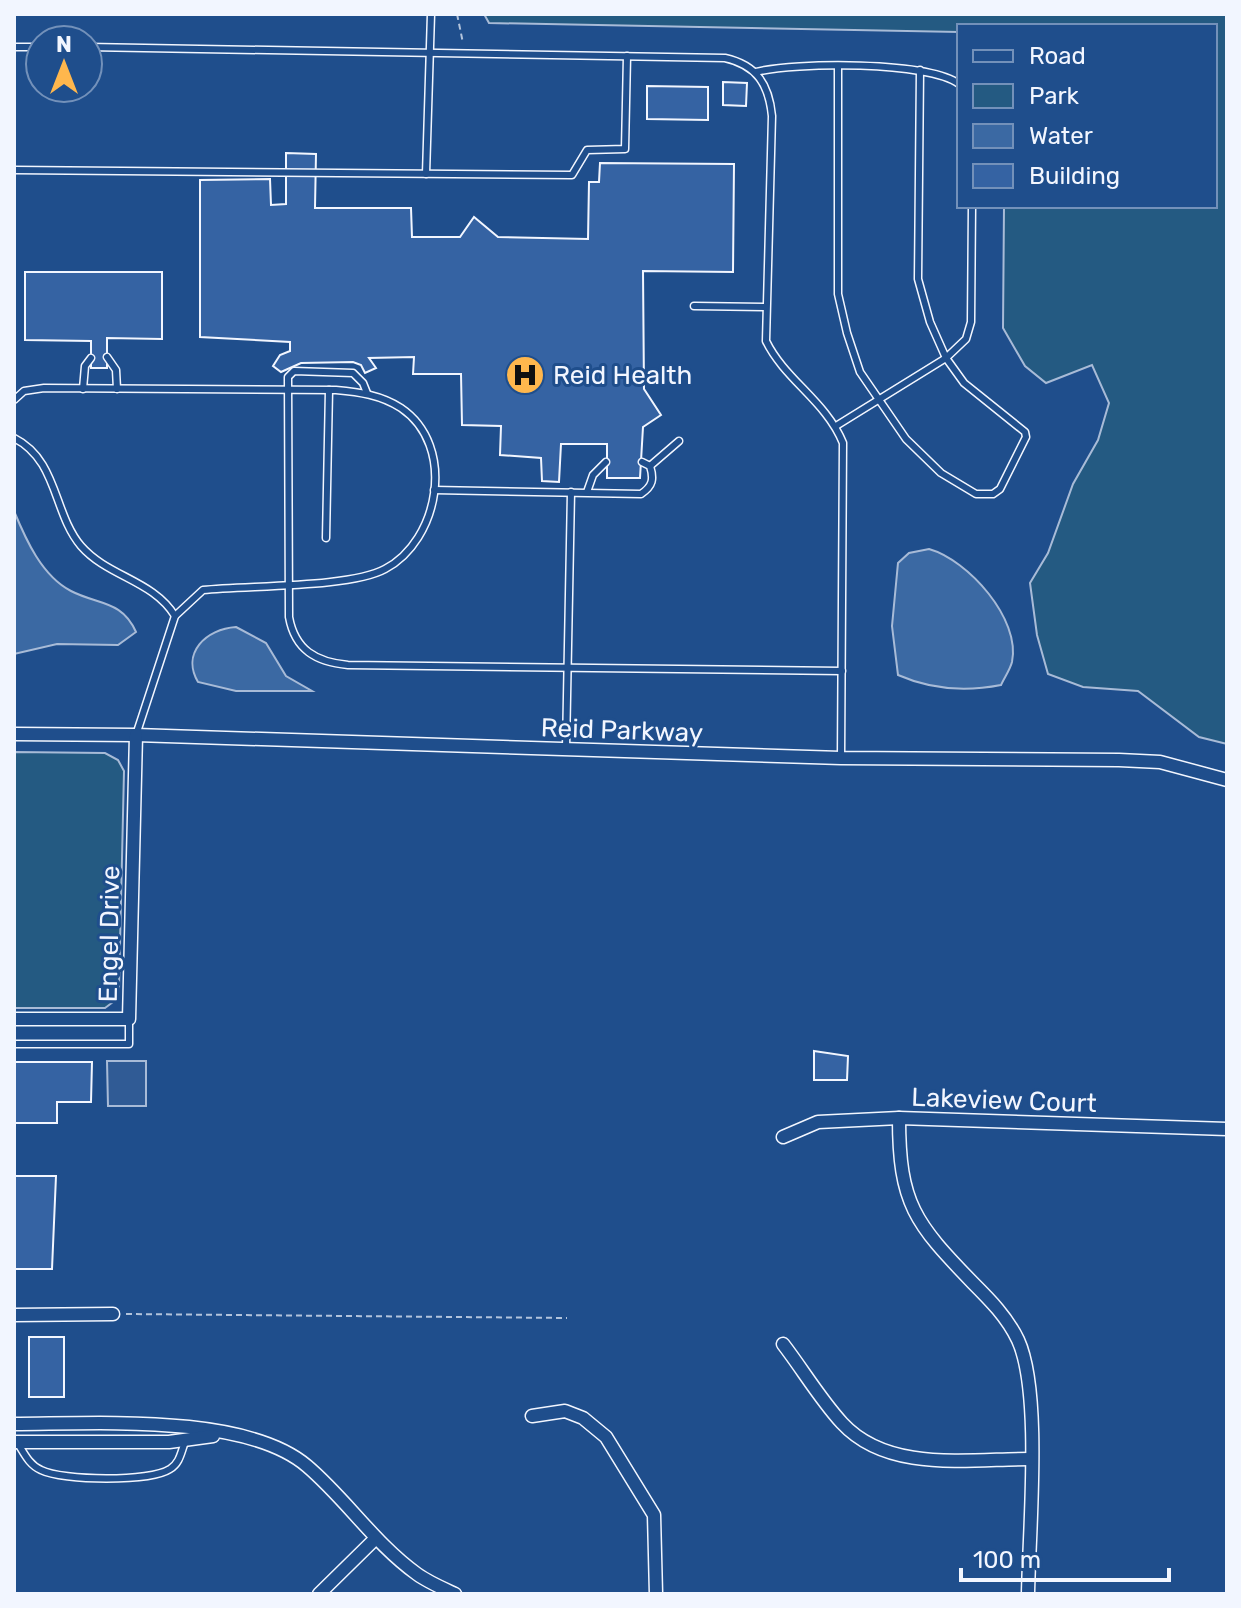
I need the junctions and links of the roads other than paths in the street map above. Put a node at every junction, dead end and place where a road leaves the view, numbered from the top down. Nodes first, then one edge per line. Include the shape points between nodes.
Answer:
1 (431, 14) edge
2 (104, 47) edge
3 (428, 52) junction
4 (627, 56) junction
5 (838, 67) junction
6 (920, 70) junction
7 (756, 72) junction
8 (957, 82) edge
9 (14, 170) edge
10 (426, 174) junction
11 (972, 208) edge
12 (694, 306) dead end
13 (766, 307) junction
14 (107, 357) dead end
15 (91, 358) dead end
16 (946, 358) junction
17 (83, 389) junction
18 (117, 389) junction
19 (289, 389) junction
20 (329, 390) junction
21 (367, 393) junction
22 (14, 400) edge
23 (877, 401) junction
24 (836, 426) junction
25 (14, 438) edge
26 (679, 441) dead end
27 (606, 462) dead end
28 (642, 462) dead end
29 (650, 466) junction
30 (434, 490) junction
31 (571, 492) junction
32 (587, 492) junction
33 (326, 538) dead end
34 (287, 584) junction
35 (175, 616) junction
36 (569, 668) junction
37 (842, 671) junction
38 (14, 734) edge
39 (136, 735) junction
40 (566, 751) junction
41 (841, 758) junction
42 (1227, 780) edge
43 (14, 1019) edge
44 (129, 1019) junction
45 (14, 1044) edge
46 (899, 1118) junction
47 (1227, 1129) edge
48 (783, 1137) dead end
49 (113, 1314) road end
50 (14, 1315) edge
51 (783, 1344) dead end
52 (532, 1416) dead end
53 (14, 1424) edge
54 (224, 1435) junction
55 (185, 1440) junction
56 (15, 1442) edge
57 (1030, 1459) junction
58 (376, 1538) junction
59 (319, 1594) edge
60 (455, 1594) edge
61 (656, 1594) edge
62 (1028, 1594) edge

1 - 3 lane
2 - 3 lane
3 - 4 lane
3 - 10 lane
4 - 7 lane via 725,58
4 - 10 lane via 625,149 587,150 572,175
5 - 6 lane
5 - 7 lane
5 - 23 lane via 838,294 860,372
6 - 8 lane
6 - 16 lane via 918,279
7 - 13 lane via 766,86 772,116
9 - 10 lane
11 - 16 lane via 971,322 966,339
12 - 13 lane
13 - 24 lane via 766,341 772,354
14 - 18 lane via 116,370
15 - 17 lane
16 - 23 lane
16 - 23 lane via 964,383 1025,432 993,494 976,494 941,473
17 - 18 lane
17 - 22 lane via 24,391
18 - 19 lane
19 - 20 lane
19 - 21 lane via 288,377 294,371 353,373
19 - 34 lane
20 - 21 lane
20 - 33 lane
21 - 30 lane via 401,408 420,427 431,453
23 - 24 lane
24 - 37 lane via 845,461
25 - 35 lane via 24,443 54,482 61,515 83,549 164,598
26 - 29 lane
27 - 32 lane via 593,475
28 - 29 lane
29 - 32 lane via 650,488 641,494
30 - 31 lane
30 - 34 lane via 425,532 406,557 354,579
31 - 32 lane
31 - 36 lane
34 - 35 lane via 203,590
34 - 36 lane via 292,634 314,658 331,663
35 - 39 lane
36 - 37 lane
36 - 40 lane
37 - 41 lane
38 - 39 street, Reid Parkway
39 - 40 street, Reid Parkway
39 - 44 street, Engel Drive
40 - 41 street, Reid Parkway
41 - 42 street, Reid Parkway via 1146,761
43 - 44 street, Engel Drive
44 - 45 lane via 129,1044
46 - 47 street, Lakeview Court
46 - 48 street, Lakeview Court via 818,1122
46 - 57 street via 902,1182 918,1220 996,1306 1018,1341 1029,1376
49 - 50 street
51 - 57 street via 843,1424 873,1447 910,1458
52 - 61 street via 565,1411 606,1437 654,1515
53 - 54 street via 164,1424
54 - 55 street
54 - 58 street via 297,1459
55 - 56 street
55 - 56 lane via 179,1460 160,1473 101,1477 43,1471
57 - 62 street
58 - 59 street
58 - 60 street via 418,1575

